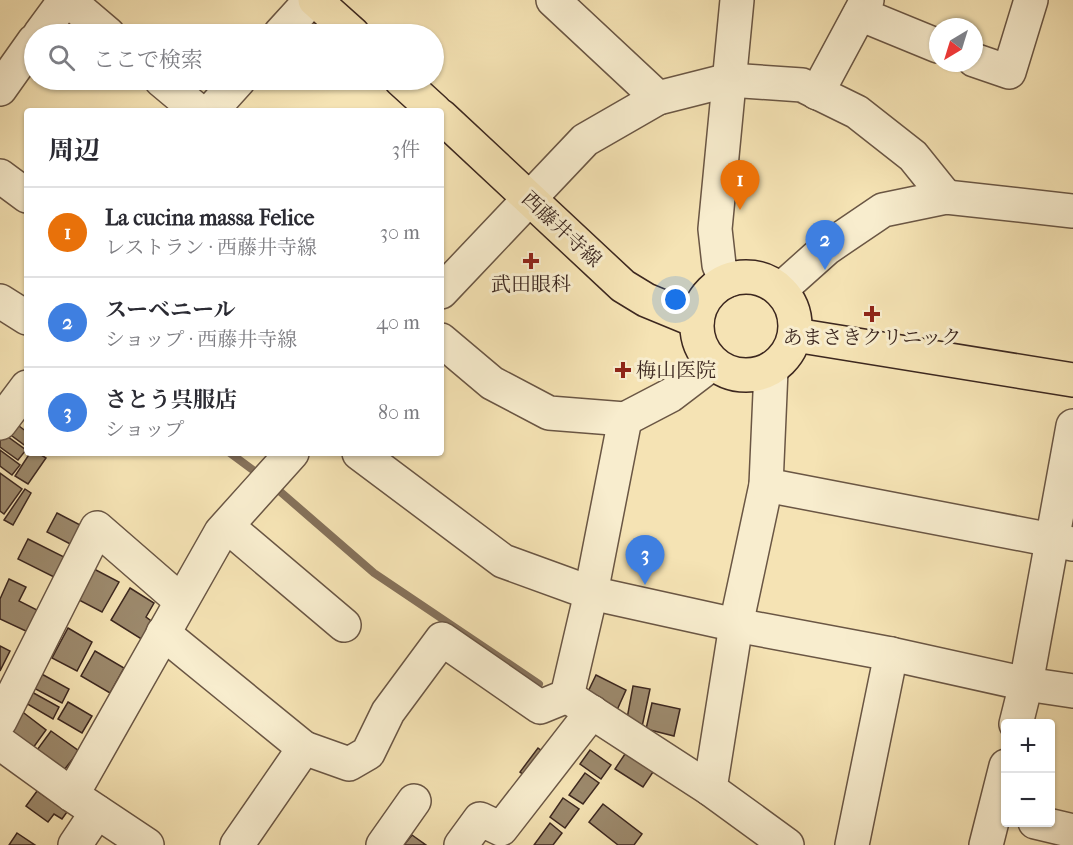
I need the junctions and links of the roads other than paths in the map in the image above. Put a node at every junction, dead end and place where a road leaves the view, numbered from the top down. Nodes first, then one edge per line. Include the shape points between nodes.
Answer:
1 (66, 0) edge
2 (310, 0) edge
3 (315, 0) edge
4 (553, 0) edge
5 (737, 0) edge
6 (1031, 0) edge
7 (863, 7) edge
8 (48, 24) edge
9 (96, 24) edge
10 (289, 24) edge
11 (342, 24) edge
12 (929, 41) edge
13 (24, 55) edge
14 (983, 63) edge
15 (729, 80) junction
16 (0, 89) edge
17 (173, 90) edge
18 (230, 90) edge
19 (412, 90) edge
20 (817, 93) junction
21 (658, 98) junction
22 (194, 108) edge
23 (214, 108) edge
24 (432, 108) edge
25 (444, 119) edge
26 (0, 176) edge
27 (24, 194) edge
28 (946, 197) junction
29 (530, 199) junction
30 (1073, 211) edge
31 (726, 281) junction
32 (444, 289) edge
33 (780, 290) junction
34 (0, 302) edge
35 (24, 316) edge
36 (697, 321) junction
37 (795, 335) junction
38 (444, 343) edge
39 (713, 363) junction
40 (771, 369) junction
41 (1073, 380) edge
42 (24, 390) edge
43 (2, 415) edge
44 (625, 419) junction
45 (1073, 426) edge
46 (289, 456) edge
47 (363, 456) edge
48 (766, 485) junction
49 (227, 526) junction
50 (1063, 542) edge
51 (591, 593) junction
52 (181, 601) junction
53 (344, 625) dead end
54 (736, 625) junction
55 (163, 633) junction
56 (891, 654) junction
57 (1026, 684) junction
58 (1073, 691) edge
59 (579, 704) junction
60 (1017, 719) edge
61 (0, 721) edge
62 (0, 743) edge
63 (304, 748) junction
64 (1004, 773) edge
65 (710, 789) junction
66 (414, 801) dead end
67 (85, 803) junction
68 (1000, 815) edge
69 (1055, 827) edge
70 (1073, 831) edge
71 (75, 845) edge
72 (147, 845) edge
73 (237, 845) edge
74 (383, 845) edge
75 (461, 845) edge
76 (787, 845) edge
77 (852, 845) edge
78 (986, 845) edge

1 - 8 street
1 - 9 street
2 - 10 street
3 - 11 main road
4 - 21 street
5 - 15 street
6 - 14 street via 1009,72
7 - 12 street
7 - 20 street
13 - 16 street
15 - 20 street via 802,86
15 - 21 street
15 - 31 street via 715,229 715,248
17 - 22 street
18 - 23 street
19 - 24 main road
20 - 28 street via 857,112 913,156
21 - 29 street via 585,140
25 - 29 main road, 西藤井寺線
26 - 27 street
28 - 30 street
28 - 33 street via 883,210 827,248
29 - 32 street
29 - 36 main road, 西藤井寺線 via 623,286
31 - 33 main road via 750,277 766,280
31 - 36 main road via 708,294
33 - 37 main road via 790,303
34 - 35 street
36 - 39 main road via 698,336
37 - 40 main road via 787,355
37 - 41 main road
38 - 44 street via 492,383 549,413
39 - 40 main road via 741,375
39 - 44 street via 671,395
40 - 48 street
42 - 43 street
44 - 51 street
45 - 50 street
46 - 49 street
47 - 51 street via 503,561
48 - 50 street
48 - 54 street
49 - 52 street
49 - 53 street
50 - 57 street
51 - 54 street
51 - 59 street
52 - 55 street
52 - 61 street via 97,528
54 - 56 street
54 - 65 street
55 - 63 street
55 - 67 street
56 - 57 street
56 - 77 street
57 - 58 street
57 - 60 street
59 - 63 street via 540,706 442,639 388,712 368,753 349,764
59 - 65 street
59 - 75 street via 501,829 480,819
62 - 67 street
63 - 73 street
64 - 68 street
65 - 76 street
66 - 74 street
67 - 71 street
67 - 72 street
68 - 78 street
69 - 70 street

